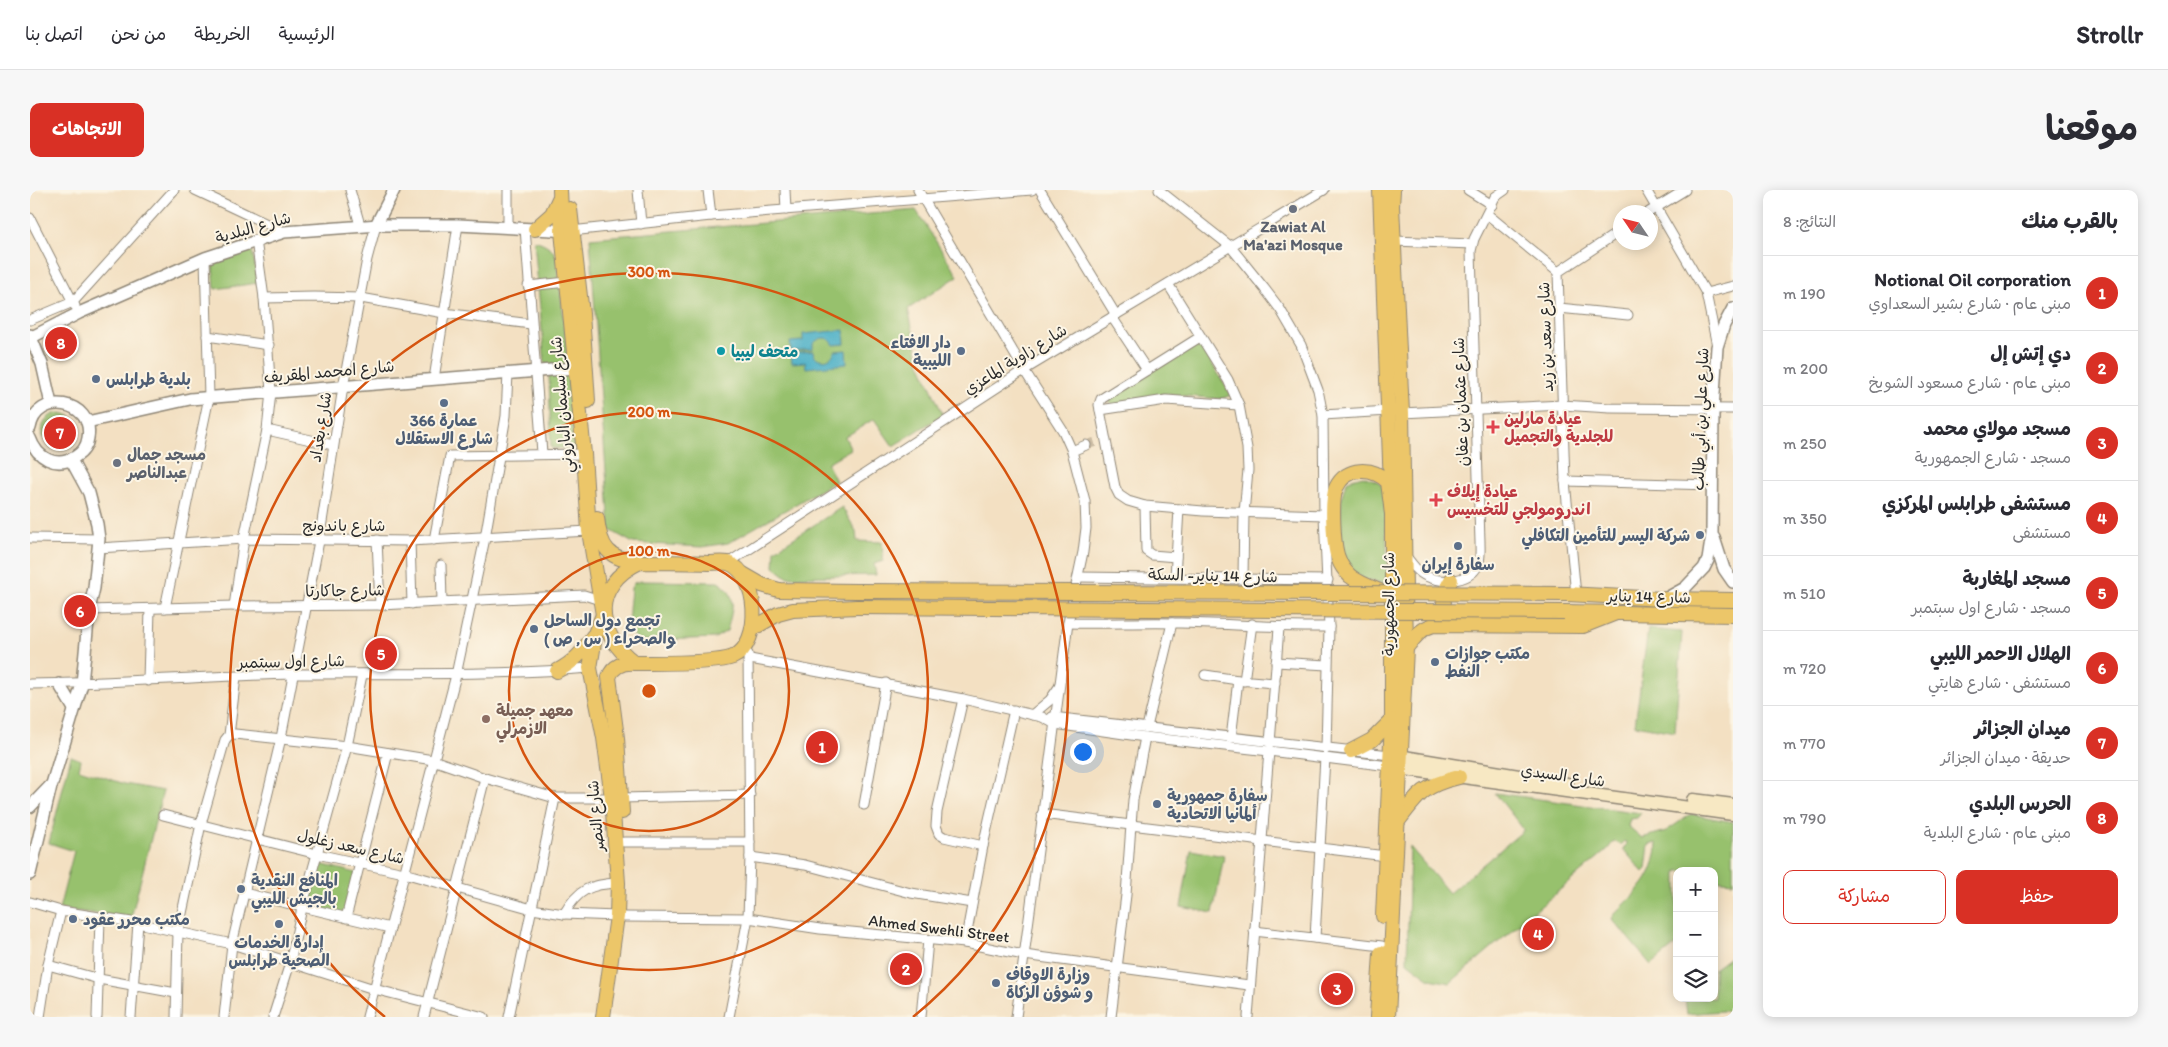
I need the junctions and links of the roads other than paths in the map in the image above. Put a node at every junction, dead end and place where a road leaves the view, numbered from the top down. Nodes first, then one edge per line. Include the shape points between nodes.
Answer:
1 (174, 190) edge
2 (195, 190) edge
3 (350, 190) edge
4 (394, 190) edge
5 (508, 190) edge
6 (638, 190) edge
7 (708, 190) edge
8 (785, 190) edge
9 (918, 190) edge
10 (1032, 190) edge
11 (1040, 190) edge
12 (1159, 190) edge
13 (1323, 190) edge
14 (1380, 190) edge
15 (1393, 190) edge
16 (1468, 190) edge
17 (1505, 190) edge
18 (1646, 190) edge
19 (1684, 190) edge
20 (563, 192) edge
21 (957, 193) edge
22 (924, 200) junction
23 (1492, 205) junction
24 (1651, 205) edge
25 (1658, 207) edge
26 (786, 210) junction
27 (1487, 214) junction
28 (711, 216) junction
29 (30, 218) edge
30 (1658, 218) edge
31 (640, 224) junction
32 (376, 225) junction
33 (458, 225) junction
34 (360, 226) junction
35 (508, 228) junction
36 (530, 228) junction
37 (566, 231) junction
38 (284, 232) junction
39 (1613, 236) edge
40 (256, 240) junction
41 (1394, 240) junction
42 (1472, 244) junction
43 (1230, 246) junction
44 (205, 258) junction
45 (1558, 272) junction
46 (567, 282) junction
47 (1168, 284) junction
48 (528, 286) junction
49 (1733, 286) edge
50 (1706, 293) junction
51 (264, 298) junction
52 (361, 298) junction
53 (73, 302) junction
54 (1559, 308) junction
55 (1733, 308) edge
56 (444, 312) junction
57 (79, 313) junction
58 (1628, 315) dead end
59 (1114, 316) junction
60 (30, 320) edge
61 (531, 324) junction
62 (206, 336) junction
63 (30, 337) edge
64 (1200, 337) junction
65 (269, 345) junction
66 (1717, 346) junction
67 (576, 368) junction
68 (1024, 370) junction
69 (1147, 370) junction
70 (535, 371) junction
71 (508, 373) junction
72 (434, 379) junction
73 (343, 387) junction
74 (271, 392) junction
75 (209, 398) junction
76 (51, 404) junction
77 (1239, 405) junction
78 (1562, 405) junction
79 (1475, 409) junction
80 (1733, 409) edge
81 (1100, 410) junction
82 (1713, 410) junction
83 (1395, 412) junction
84 (1323, 416) junction
85 (87, 422) junction
86 (30, 428) edge
87 (267, 430) junction
88 (30, 438) edge
89 (333, 445) junction
90 (1086, 445) tunnel mouth
91 (1072, 451) junction
92 (542, 453) junction
93 (584, 454) junction
94 (498, 455) junction
95 (71, 460) junction
96 (1565, 482) junction
97 (1712, 485) junction
98 (1145, 506) junction
99 (1179, 509) junction
100 (1244, 513) junction
101 (1392, 514) junction
102 (1324, 515) junction
103 (589, 531) junction
104 (1712, 534) junction
105 (30, 538) edge
106 (485, 538) junction
107 (244, 539) junction
108 (377, 540) junction
109 (434, 540) junction
110 (319, 541) junction
111 (410, 541) junction
112 (98, 544) junction
113 (180, 544) junction
114 (1405, 555) junction
115 (1176, 557) junction
116 (640, 562) junction
117 (728, 563) junction
118 (441, 565) dead end
119 (743, 574) junction
120 (1078, 576) junction
121 (1175, 577) junction
122 (1243, 578) junction
123 (1328, 580) junction
124 (1451, 580) junction
125 (1733, 582) edge
126 (1390, 594) junction
127 (1572, 594) junction
128 (1663, 599) junction
129 (470, 600) junction
130 (600, 600) junction
131 (1733, 600) edge
132 (442, 602) junction
133 (412, 604) junction
134 (380, 605) junction
135 (234, 606) junction
136 (306, 606) junction
137 (165, 608) junction
138 (150, 609) junction
139 (89, 610) junction
140 (1564, 612) joint
141 (1616, 613) junction
142 (603, 615) junction
143 (1733, 615) edge
144 (1068, 623) junction
145 (1172, 623) junction
146 (1252, 624) junction
147 (1450, 625) junction
148 (1329, 627) junction
149 (1279, 628) junction
150 (752, 629) junction
151 (596, 631) junction
152 (1406, 648) junction
153 (748, 652) junction
154 (1276, 662) junction
155 (635, 663) junction
156 (619, 665) junction
157 (1327, 665) junction
158 (591, 667) junction
159 (557, 671) junction
160 (294, 674) junction
161 (362, 675) junction
162 (456, 675) junction
163 (1205, 675) dead end
164 (236, 677) junction
165 (608, 677) junction
166 (1241, 680) junction
167 (148, 681) junction
168 (886, 683) junction
169 (1275, 683) junction
170 (30, 684) edge
171 (59, 684) junction
172 (82, 684) junction
173 (1060, 685) junction
174 (963, 699) junction
175 (74, 709) junction
176 (1014, 710) junction
177 (1032, 715) junction
178 (1392, 720) junction
179 (1055, 721) junction
180 (1147, 727) junction
181 (229, 735) junction
182 (1145, 737) junction
183 (281, 738) junction
184 (1231, 738) junction
185 (346, 746) junction
186 (1270, 747) junction
187 (1350, 751) junction
188 (388, 753) junction
189 (1325, 753) junction
190 (433, 760) junction
191 (1395, 762) junction
192 (1459, 777) junction
193 (485, 778) junction
194 (52, 784) junction
195 (750, 795) junction
196 (555, 798) junction
197 (617, 798) junction
198 (32, 802) edge
199 (864, 805) dead end
200 (1733, 805) edge
201 (1042, 814) junction
202 (1733, 814) edge
203 (163, 815) dead end
204 (1399, 820) junction
205 (201, 824) junction
206 (1131, 825) junction
207 (257, 839) junction
208 (1261, 841) junction
209 (624, 842) junction
210 (750, 842) junction
211 (983, 846) junction
212 (1320, 848) junction
213 (317, 854) junction
214 (1386, 856) junction
215 (750, 857) junction
216 (360, 864) junction
217 (404, 873) junction
218 (30, 874) edge
219 (618, 884) junction
220 (457, 888) junction
221 (244, 893) junction
222 (30, 902) edge
223 (972, 903) junction
224 (302, 908) junction
225 (532, 909) junction
226 (61, 911) junction
227 (564, 914) junction
228 (620, 917) junction
229 (100, 918) junction
230 (346, 918) junction
231 (748, 918) junction
232 (138, 923) junction
233 (390, 928) junction
234 (1254, 931) junction
235 (178, 932) junction
236 (1315, 938) junction
237 (928, 940) junction
238 (965, 943) junction
239 (232, 944) junction
240 (1382, 946) junction
241 (1024, 955) junction
242 (290, 962) junction
243 (48, 965) junction
244 (1118, 968) junction
245 (98, 979) junction
246 (133, 985) junction
247 (1249, 985) junction
248 (374, 989) junction
249 (176, 993) junction
250 (428, 1002) junction
251 (40, 1017) edge
252 (97, 1017) edge
253 (131, 1017) edge
254 (176, 1017) edge
255 (224, 1017) edge
256 (273, 1017) edge
257 (367, 1017) edge
258 (424, 1017) edge
259 (484, 1017) edge
260 (509, 1017) edge
261 (602, 1017) edge
262 (610, 1017) edge
263 (729, 1017) edge
264 (921, 1017) edge
265 (1016, 1017) edge
266 (1111, 1017) edge
267 (1248, 1017) edge
268 (1377, 1017) edge
269 (1388, 1017) edge

1 - 53 street
2 - 38 street
3 - 34 street
4 - 32 street, شارع بغداد
5 - 35 street
6 - 31 street
7 - 28 street
8 - 26 street
9 - 22 street
10 - 21 street
11 - 59 street
12 - 43 street
13 - 43 street, شارع زاوية الماعزي
14 - 83 main road, شارع الجمهورية
15 - 41 main road, شارع الجمهورية
16 - 23 street
17 - 23 street, شارع عثمان بن عفان
18 - 24 street
19 - 25 street
20 - 36 main road via 552,214
20 - 37 main road, شارع سليمان الباروني
21 - 22 street
22 - 26 street
22 - 68 street
23 - 27 street, شارع عثمان بن عفان
26 - 28 street
27 - 42 street, شارع عثمان بن عفان
27 - 45 street
28 - 31 street
29 - 53 street
30 - 50 street
31 - 37 street
32 - 33 street, شارع البلدية
32 - 34 street, شارع البلدية
32 - 52 street, شارع بغداد
33 - 35 street, شارع البلدية
33 - 56 street
34 - 38 street, شارع البلدية
35 - 36 street, شارع البلدية
36 - 37 street, شارع البلدية
36 - 48 street
37 - 46 main road, شارع سليمان الباروني
37 - 116 main road, شارع سليمان الباروني via 582,314 598,530 601,541 612,555 628,562
38 - 40 street, شارع البلدية
39 - 45 street, شارع سعد بن زيد
40 - 44 street, شارع البلدية
40 - 51 street
41 - 42 street
41 - 83 main road, شارع الجمهورية
42 - 79 street, شارع عثمان بن عفان
43 - 47 street, شارع زاوية الماعزي
43 - 84 street via 1291,326 1318,390
44 - 57 street, شارع البلدية
44 - 62 street
45 - 54 street, شارع سعد بن زيد
46 - 48 street
46 - 67 main road, شارع سليمان الباروني
47 - 59 street, شارع زاوية الماعزي
47 - 64 street
48 - 61 street
49 - 50 street
50 - 66 street
51 - 52 street
51 - 65 street
52 - 56 street
52 - 73 street, شارع بغداد
53 - 57 street
53 - 60 street
54 - 58 street
54 - 78 street, شارع سعد بن زيد
55 - 66 street, شارع علي بن أبي طالب
56 - 61 street
56 - 72 street
57 - 63 street, شارع البلدية
59 - 68 street, شارع زاوية الماعزي
59 - 69 street
61 - 70 street
62 - 65 street
62 - 75 street
63 - 76 street via 42,364
64 - 69 street
64 - 77 street via 1228,380
65 - 74 street
66 - 82 street, شارع علي بن أبي طالب
67 - 70 street, شارع امحمد المقريف
67 - 93 main road, شارع سليمان الباروني
68 - 91 street via 1063,430
68 - 117 street, شارع زاوية الماعزي
69 - 81 street via 1103,397
70 - 71 street, شارع امحمد المقريف
70 - 92 street
71 - 72 street, شارع امحمد المقريف
71 - 94 street via 506,416
72 - 73 street, شارع امحمد المقريف
73 - 74 street, شارع امحمد المقريف
73 - 89 street, شارع بغداد
74 - 75 street, شارع امحمد المقريف
74 - 87 street
75 - 85 street, شارع امحمد المقريف
75 - 113 street
76 - 85 street via 68,404 76,408
76 - 86 street via 38,412
77 - 81 street via 1166,400
77 - 100 street via 1247,448
78 - 79 street
78 - 82 street
78 - 96 street, شارع سعد بن زيد
79 - 83 street
79 - 124 street, شارع عثمان بن عفان via 1478,564 1462,579
80 - 82 street
81 - 98 street via 1101,440 1119,495
82 - 97 street, شارع علي بن أبي طالب
83 - 84 street
83 - 101 main road, شارع الجمهورية
83 - 114 main road, شارع الجمهورية
84 - 102 street
85 - 95 street via 88,440
87 - 89 street
87 - 107 street
88 - 95 street via 33,447 46,459 54,462
89 - 110 street, شارع بغداد
90 - 91 street
91 - 120 street via 1085,501 1086,528
92 - 93 street
92 - 94 street
93 - 103 main road, شارع سليمان الباروني
94 - 106 street
94 - 109 street via 450,456
95 - 112 street via 90,498
96 - 97 street
96 - 127 street, شارع سعد بن زيد
97 - 104 street, شارع علي بن أبي طالب
98 - 99 street
98 - 115 street via 1146,550 1152,554
99 - 100 street
99 - 115 street
100 - 102 street
100 - 122 street
101 - 126 main road via 1388,482 1375,473 1358,471 1348,474 1336,489 1335,539 1339,560 1351,576
101 - 178 main road, شارع الجمهورية
102 - 123 street
103 - 106 street, شارع باندونج
103 - 130 main road, شارع سليمان الباروني
104 - 125 street, شارع علي بن أبي طالب via 1722,564
104 - 128 street, شارع علي بن أبي طالب via 1704,568 1685,588
105 - 112 street, شارع باندونج
106 - 109 street, شارع باندونج
106 - 129 street
107 - 110 street, شارع باندونج
107 - 113 street, شارع باندونج
107 - 135 street
108 - 110 street, شارع باندونج
108 - 111 street, شارع باندونج
108 - 134 street
109 - 111 street, شارع باندونج
110 - 136 street, شارع بغداد
111 - 133 street
112 - 113 street, شارع باندونج
112 - 139 street
113 - 137 street
114 - 124 street via 1422,574
114 - 152 main road, شارع الجمهورية
115 - 121 street
116 - 117 main road
116 - 142 main road via 616,580 606,594
117 - 119 main road
118 - 132 street
119 - 126 main road, شارع 14 يناير- السكة, bridge via 762,585 795,592
119 - 150 main road via 751,591 754,609
120 - 121 street
120 - 144 street
121 - 122 street
122 - 123 street
123 - 148 street
124 - 147 main road via 1446,588 1443,607
126 - 127 main road, شارع 14 يناير- السكة, bridge
127 - 128 main road, شارع 14 يناير- السكة
128 - 131 main road, شارع 14 يناير- السكة
129 - 130 street, شارع جاكارتا via 584,595
129 - 132 street, شارع جاكارتا
129 - 162 street
130 - 142 main road, شارع سليمان الباروني
132 - 133 street, شارع جاكارتا
133 - 134 street, شارع جاكارتا
134 - 136 street, شارع جاكارتا
135 - 136 street, شارع جاكارتا
135 - 137 street, شارع جاكارتا
136 - 160 street, شارع بغداد
137 - 138 street, شارع جاكارتا
138 - 139 street, شارع جاكارتا
138 - 167 street
139 - 172 street
140 - 141 main road, شارع 14 يناير
140 - 150 main road, شارع 14 يناير- السكة, bridge via 857,607 786,612 772,616
141 - 143 main road, شارع 14 يناير
141 - 147 main road via 1583,626
142 - 151 main road, شارع النصر
142 - 155 main road via 619,650
144 - 145 street
144 - 173 street
145 - 146 street
145 - 180 street
146 - 149 street
146 - 166 street
147 - 152 main road via 1426,627
148 - 149 street
148 - 157 street
149 - 154 street
150 - 153 main road
151 - 158 main road, شارع النصر
151 - 159 main road via 573,662
152 - 191 main road, شارع الجمهورية
153 - 155 main road via 722,659
153 - 168 street
153 - 195 street
154 - 157 street
154 - 169 street
155 - 156 main road
156 - 158 main road via 602,662
156 - 165 main road
157 - 189 street
158 - 159 street, شارع اول سبتمبر
158 - 165 main road
158 - 197 main road, شارع النصر
159 - 162 street, شارع اول سبتمبر
160 - 161 street, شارع اول سبتمبر
160 - 164 street, شارع اول سبتمبر
160 - 183 street, شارع بغداد
161 - 162 street, شارع اول سبتمبر
161 - 185 street
162 - 190 street
163 - 166 street
164 - 167 street, شارع اول سبتمبر
164 - 181 street
165 - 197 main road, شارع النصر via 617,738
166 - 169 street
166 - 184 street
167 - 172 street, شارع اول سبتمبر
168 - 174 street
168 - 199 street
169 - 186 street
170 - 171 street, شارع اول سبتمبر
171 - 172 street, شارع اول سبتمبر
171 - 175 street
172 - 175 street
173 - 177 street via 1050,700
173 - 179 street
174 - 176 street
174 - 211 street via 936,826 944,837
175 - 194 street
176 - 177 street
176 - 211 street
177 - 179 street
178 - 187 main road via 1372,740
178 - 191 main road, شارع الجمهورية
179 - 180 street
179 - 182 street
179 - 201 street
180 - 184 street
181 - 183 street
181 - 205 street
182 - 186 street
182 - 206 street
183 - 185 street
183 - 207 street, شارع بغداد
184 - 186 street
185 - 188 street
185 - 213 street
186 - 189 street
186 - 208 street
187 - 189 street
187 - 191 street
188 - 190 street
188 - 216 street
189 - 191 street
189 - 212 street
190 - 193 street
190 - 217 street
191 - 192 main road, شارع السيدي
191 - 200 main road, شارع السيدي
191 - 204 main road, شارع الجمهورية
191 - 214 main road, شارع الجمهورية
192 - 202 main road, شارع السيدي
192 - 204 main road via 1426,788
193 - 196 street
193 - 220 street
194 - 198 street
194 - 218 street
195 - 197 street
195 - 210 street
196 - 197 street
196 - 225 street
197 - 209 main road, شارع النصر
197 - 219 main road, شارع النصر
201 - 206 street
201 - 241 street
203 - 205 street, شارع سعد زغلول
204 - 269 main road, شارع الجمهورية
205 - 207 street, شارع سعد زغلول
205 - 235 street
206 - 208 street
206 - 244 street
207 - 213 street, شارع سعد زغلول
207 - 221 street, شارع بغداد
208 - 212 street
208 - 234 street
209 - 210 street
209 - 228 main road, شارع النصر via 626,882
210 - 215 street
211 - 223 street
212 - 214 street
212 - 236 street
213 - 216 street, شارع سعد زغلول
213 - 224 street
214 - 240 main road, شارع الجمهورية
215 - 223 street via 806,865 911,893
215 - 231 street
216 - 217 street, شارع سعد زغلول
216 - 230 street
217 - 220 street, شارع سعد زغلول
217 - 233 street
219 - 227 street via 599,884 582,891
219 - 228 main road, شارع النصر
220 - 225 street, شارع سعد زغلول
220 - 250 street
221 - 224 street
221 - 239 street, شارع بغداد
222 - 226 street
223 - 238 street
224 - 230 street
224 - 242 street
225 - 227 street, شارع سعد زغلول
225 - 260 street
226 - 229 street
226 - 243 street
227 - 228 street, Ahmed Swehli Street
228 - 231 street, Ahmed Swehli Street
228 - 261 main road, شارع النصر
228 - 262 main road, شارع النصر
229 - 232 street
229 - 245 street
230 - 233 street
231 - 237 street, Ahmed Swehli Street
231 - 263 street
232 - 235 street
232 - 246 street
233 - 248 street
234 - 236 street
234 - 247 street
235 - 239 street
235 - 249 street
236 - 240 street
237 - 238 street, Ahmed Swehli Street
237 - 264 street
238 - 241 street, Ahmed Swehli Street
239 - 242 street
239 - 255 street, شارع بغداد
240 - 268 main road, شارع الجمهورية
241 - 244 street, Ahmed Swehli Street
241 - 265 street
242 - 248 street
242 - 256 street
243 - 245 street
243 - 251 street
244 - 247 street, Ahmed Swehli Street
244 - 266 street
245 - 246 street
245 - 252 street
246 - 249 street
246 - 253 street
247 - 267 street
248 - 250 street
248 - 257 street
249 - 254 street
250 - 258 street
250 - 259 street

